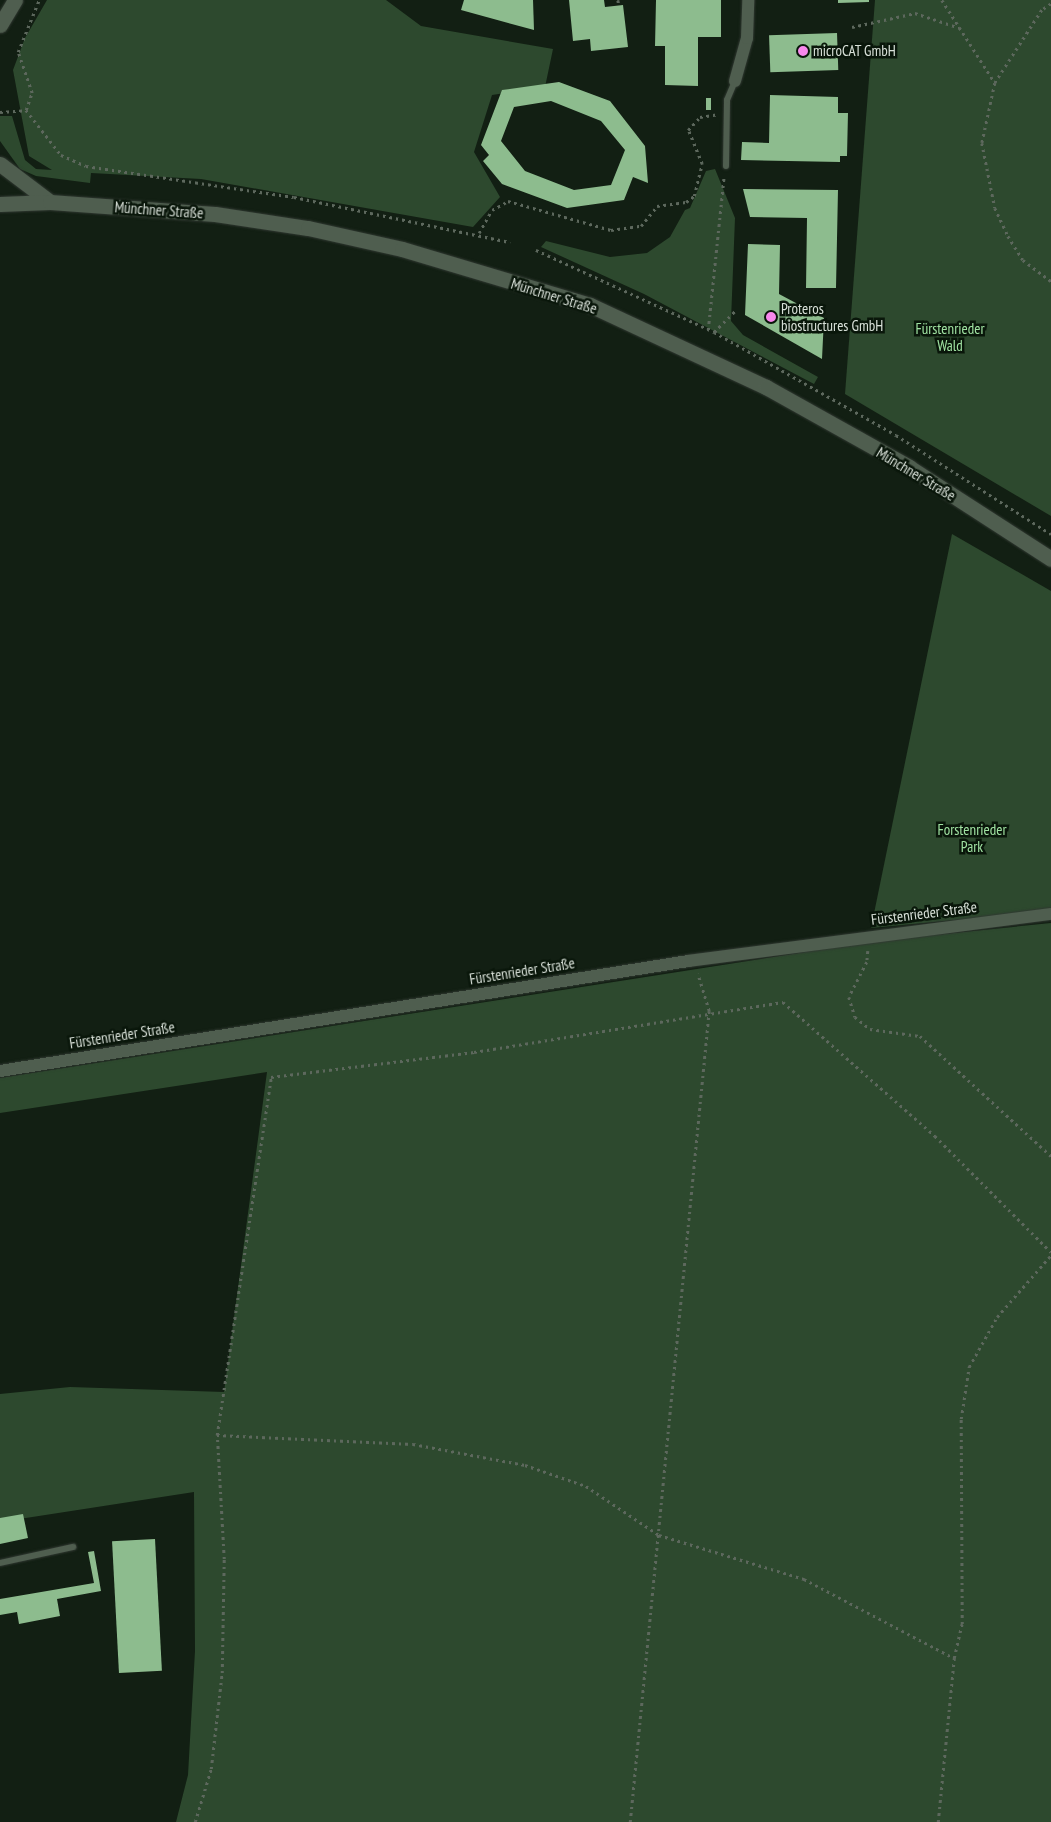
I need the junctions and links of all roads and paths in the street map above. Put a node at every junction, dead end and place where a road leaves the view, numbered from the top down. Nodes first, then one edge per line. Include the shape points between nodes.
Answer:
1 (15, 0) edge
2 (39, 0) edge
3 (618, 0) edge
4 (748, 0) edge
5 (942, 0) edge
6 (1051, 4) edge
7 (619, 6) dead end
8 (0, 25) edge
9 (852, 27) dead end
10 (960, 28) junction
11 (735, 81) joint
12 (995, 83) junction
13 (26, 110) junction
14 (0, 112) edge
15 (727, 114) junction
16 (0, 164) edge
17 (726, 166) joint
18 (50, 202) junction
19 (0, 204) edge
20 (480, 232) junction
21 (510, 242) dead end
22 (536, 250) dead end
23 (1051, 281) edge
24 (736, 310) dead end
25 (708, 330) junction
26 (714, 332) junction
27 (1051, 534) edge
28 (1051, 559) edge
29 (1051, 914) edge
30 (869, 936) junction
31 (693, 961) junction
32 (708, 1011) junction
33 (0, 1071) edge
34 (1051, 1156) edge
35 (1051, 1253) edge
36 (217, 1436) junction
37 (659, 1535) junction
38 (73, 1547) dead end
39 (0, 1563) edge
40 (954, 1658) junction
41 (194, 1822) edge
42 (630, 1822) edge
43 (938, 1822) edge

1 - 8 main road
2 - 13 path via 18,52 32,93
3 - 7 path
4 - 11 street via 747,38
5 - 10 path
6 - 12 path via 1042,10
9 - 10 path via 915,13
10 - 12 path
11 - 15 lane
12 - 23 path via 982,144 995,208 1023,260
13 - 14 path
13 - 20 path via 61,155 86,166 294,196
15 - 17 lane
15 - 20 path via 700,117 688,130 702,164 694,196 686,202 657,206 641,226 611,230 508,201 492,210
16 - 18 main road
17 - 25 path
18 - 19 main road, Münchner Straße
18 - 28 main road, Münchner Straße via 215,214 308,228 402,249 590,305 766,387 909,467
20 - 21 path
22 - 25 path
24 - 26 path
25 - 26 path
26 - 27 path via 896,435
29 - 30 street, Fürstenrieder Straße
30 - 31 street, Fürstenrieder Straße
30 - 34 path via 867,962 849,997 855,1017 870,1029 920,1036
31 - 32 path
31 - 33 street, Fürstenrieder Straße
32 - 35 path via 763,1002 783,1002 794,1008 936,1136
32 - 36 path via 474,1052 271,1077
32 - 37 path
35 - 40 path via 997,1317 969,1367 961,1419 962,1624
36 - 37 path via 413,1444 526,1465 586,1486
36 - 41 path via 224,1559 222,1673 211,1769
37 - 40 path via 804,1579
37 - 42 path
38 - 39 lane
40 - 43 path

